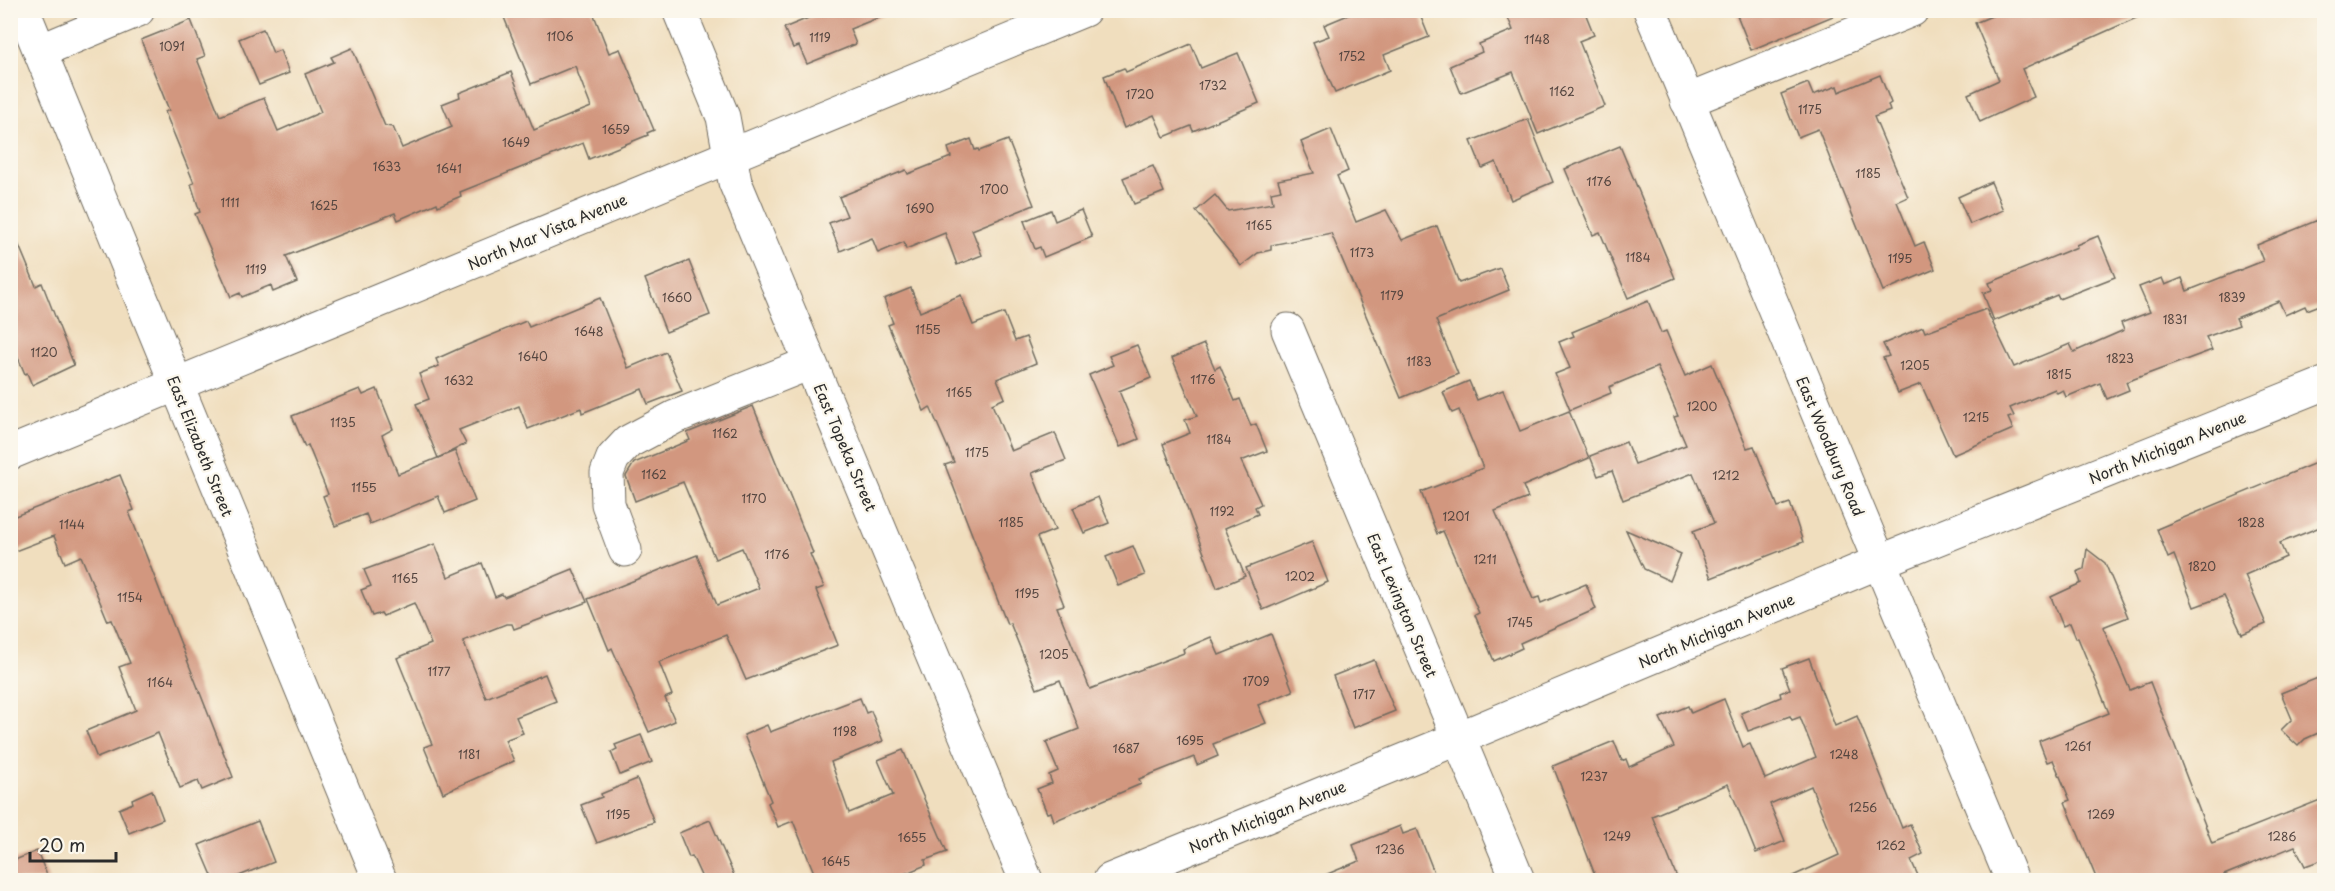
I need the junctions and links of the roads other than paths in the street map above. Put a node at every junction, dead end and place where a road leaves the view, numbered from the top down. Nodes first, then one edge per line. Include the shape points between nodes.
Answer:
1 (23, 10) edge
2 (138, 10) edge
3 (679, 10) edge
4 (1084, 10) edge
5 (1650, 10) edge
6 (1912, 10) edge
7 (40, 51) junction
8 (1687, 101) junction
9 (732, 154) junction
10 (1288, 330) dead end
11 (810, 363) junction
12 (2325, 384) edge
13 (176, 385) junction
14 (10, 453) edge
15 (625, 550) dead end
16 (1879, 562) junction
17 (1459, 738) junction
18 (380, 880) edge
19 (1026, 880) edge
20 (1110, 880) edge
21 (1518, 880) edge
22 (2012, 880) edge

1 - 7 street, East Elizabeth Street
2 - 7 street
3 - 9 street, East Topeka Street via 723,117
4 - 9 street, North Mar Vista Avenue
5 - 8 street, East Woodbury Road
6 - 8 street
7 - 13 street, East Elizabeth Street
8 - 16 street, East Woodbury Road
9 - 11 street, East Topeka Street via 735,182
9 - 13 street, North Mar Vista Avenue
10 - 17 street, East Lexington Street
11 - 15 street via 675,417 627,442 607,473 608,504
11 - 19 street, East Topeka Street
12 - 16 street, North Michigan Avenue
13 - 14 street, North Mar Vista Avenue
13 - 18 street, East Elizabeth Street
16 - 17 street, North Michigan Avenue
16 - 22 street, East Woodbury Road
17 - 20 street, North Michigan Avenue
17 - 21 street, East Lexington Street

